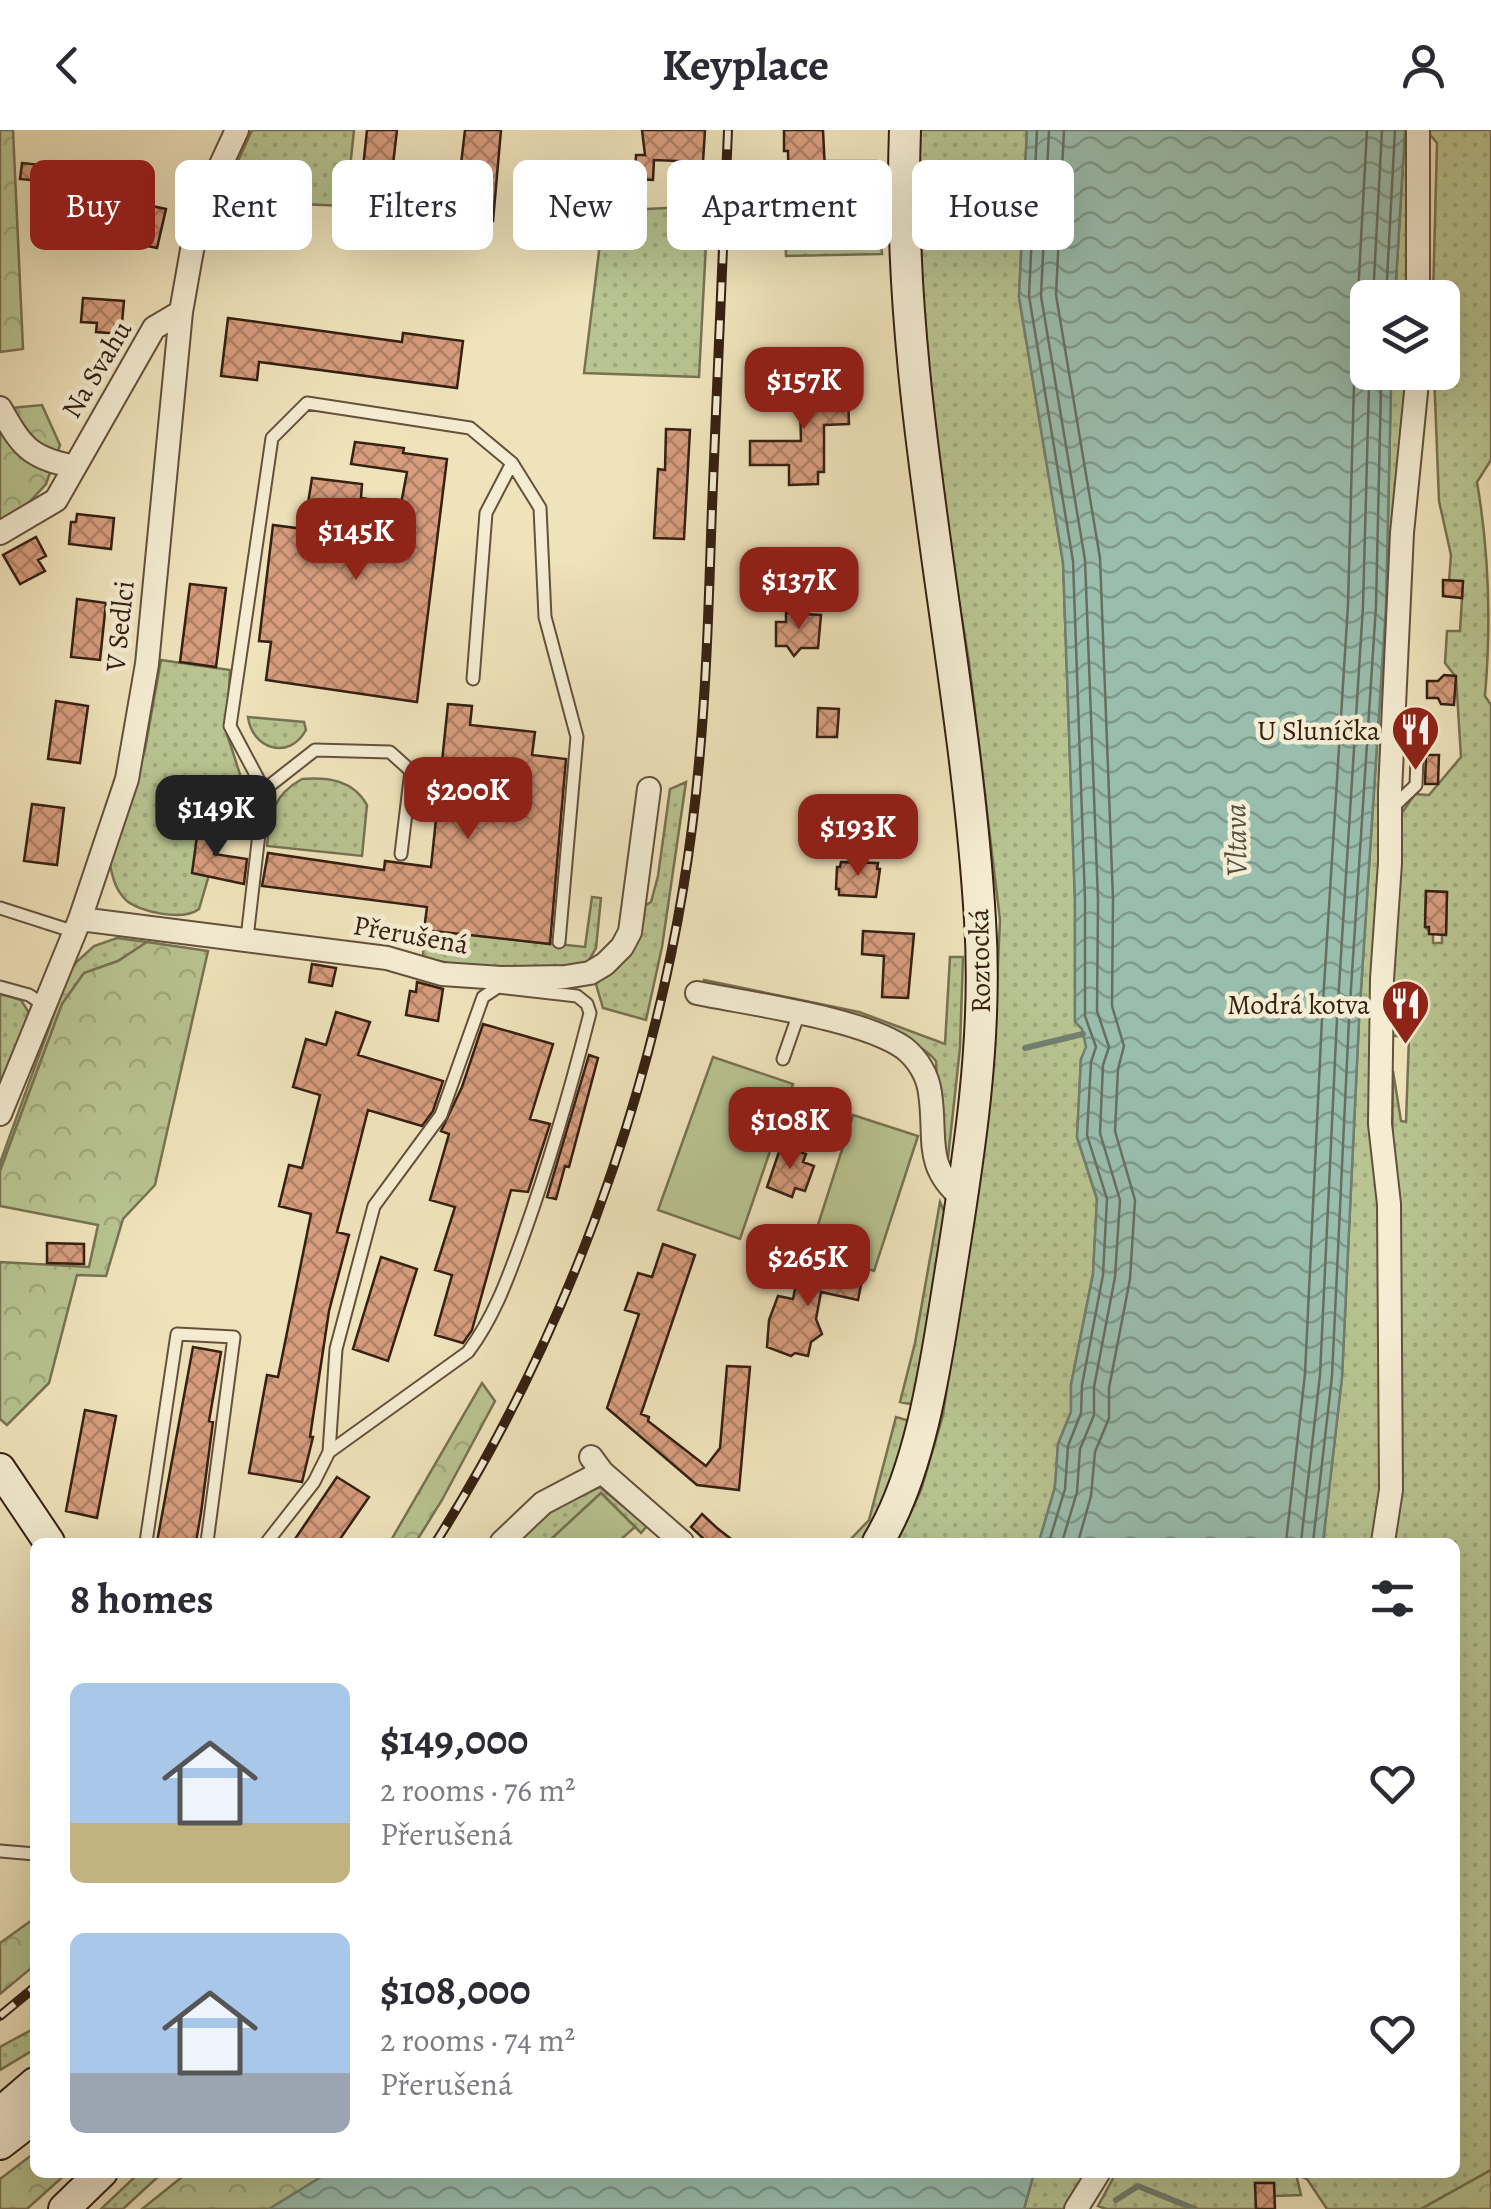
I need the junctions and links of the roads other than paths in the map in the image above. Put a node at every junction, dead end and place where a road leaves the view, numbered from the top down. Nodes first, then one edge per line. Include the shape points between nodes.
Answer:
1 (237, 130) edge
2 (905, 130) edge
3 (1418, 130) edge
4 (1418, 280) edge
5 (181, 312) junction
6 (1416, 390) edge
7 (0, 408) edge
8 (512, 463) junction
9 (72, 466) junction
10 (0, 533) edge
11 (473, 679) dead end
12 (1417, 758) dead end
13 (649, 789) dead end
14 (264, 790) junction
15 (1390, 810) junction
16 (401, 854) dead end
17 (0, 908) edge
18 (77, 925) junction
19 (247, 938) junction
20 (560, 942) dead end
21 (0, 987) edge
22 (697, 993) dead end
23 (44, 1005) junction
24 (799, 1013) junction
25 (783, 1059) dead end
26 (0, 1114) edge
27 (962, 1198) junction
28 (329, 1452) junction
29 (0, 1469) edge
30 (46, 1538) edge
31 (147, 1538) edge
32 (208, 1538) edge
33 (270, 1538) edge
34 (506, 1538) edge
35 (678, 1538) edge
36 (881, 1538) edge
37 (1384, 1538) edge
38 (0, 1850) edge
39 (30, 1853) edge
40 (30, 2085) edge
41 (30, 2086) edge
42 (0, 2104) edge
43 (0, 2113) edge
44 (30, 2121) edge
45 (0, 2144) edge
46 (96, 2178) edge
47 (1095, 2178) edge
48 (64, 2209) edge
49 (1076, 2209) edge

1 - 5 street, V Sedlci via 206,202
2 - 27 main road, Roztocká via 908,298 922,452 959,696 981,922 981,1022
3 - 4 street
5 - 9 street, Na Svahu via 154,328
5 - 18 street, V Sedlci via 144,683 127,780
6 - 15 street via 1402,533
7 - 9 street via 42,461
8 - 11 lane via 486,513
8 - 14 lane via 470,428 307,404 272,438 230,726
8 - 20 lane via 540,508 545,616 577,738
9 - 10 street, Na Svahu via 56,500
12 - 15 lane via 1416,785
13 - 19 street, Přerušená via 630,932 590,973 442,974 387,958
14 - 16 lane via 315,750 390,752 411,771
14 - 19 lane
15 - 37 street via 1380,1124 1389,1204 1391,1490
17 - 18 lane
18 - 19 street, Přerušená
18 - 23 street, V Sedlci
21 - 23 lane
22 - 24 street
23 - 26 street, V Sedlci
24 - 25 lane
24 - 27 street via 876,1033 922,1066 934,1157 942,1181
27 - 36 main road, Roztocká via 930,1397
28 - 28 lane via 336,1349 374,1206 441,1115 483,997 498,987 577,996 590,1013 554,1152 482,1333 468,1352
28 - 33 lane
29 - 30 main road
31 - 32 lane via 176,1334 234,1337
34 - 35 street via 596,1464
38 - 39 lane
40 - 42 main road
41 - 43 main road
44 - 45 main road
46 - 48 main road
47 - 49 street

